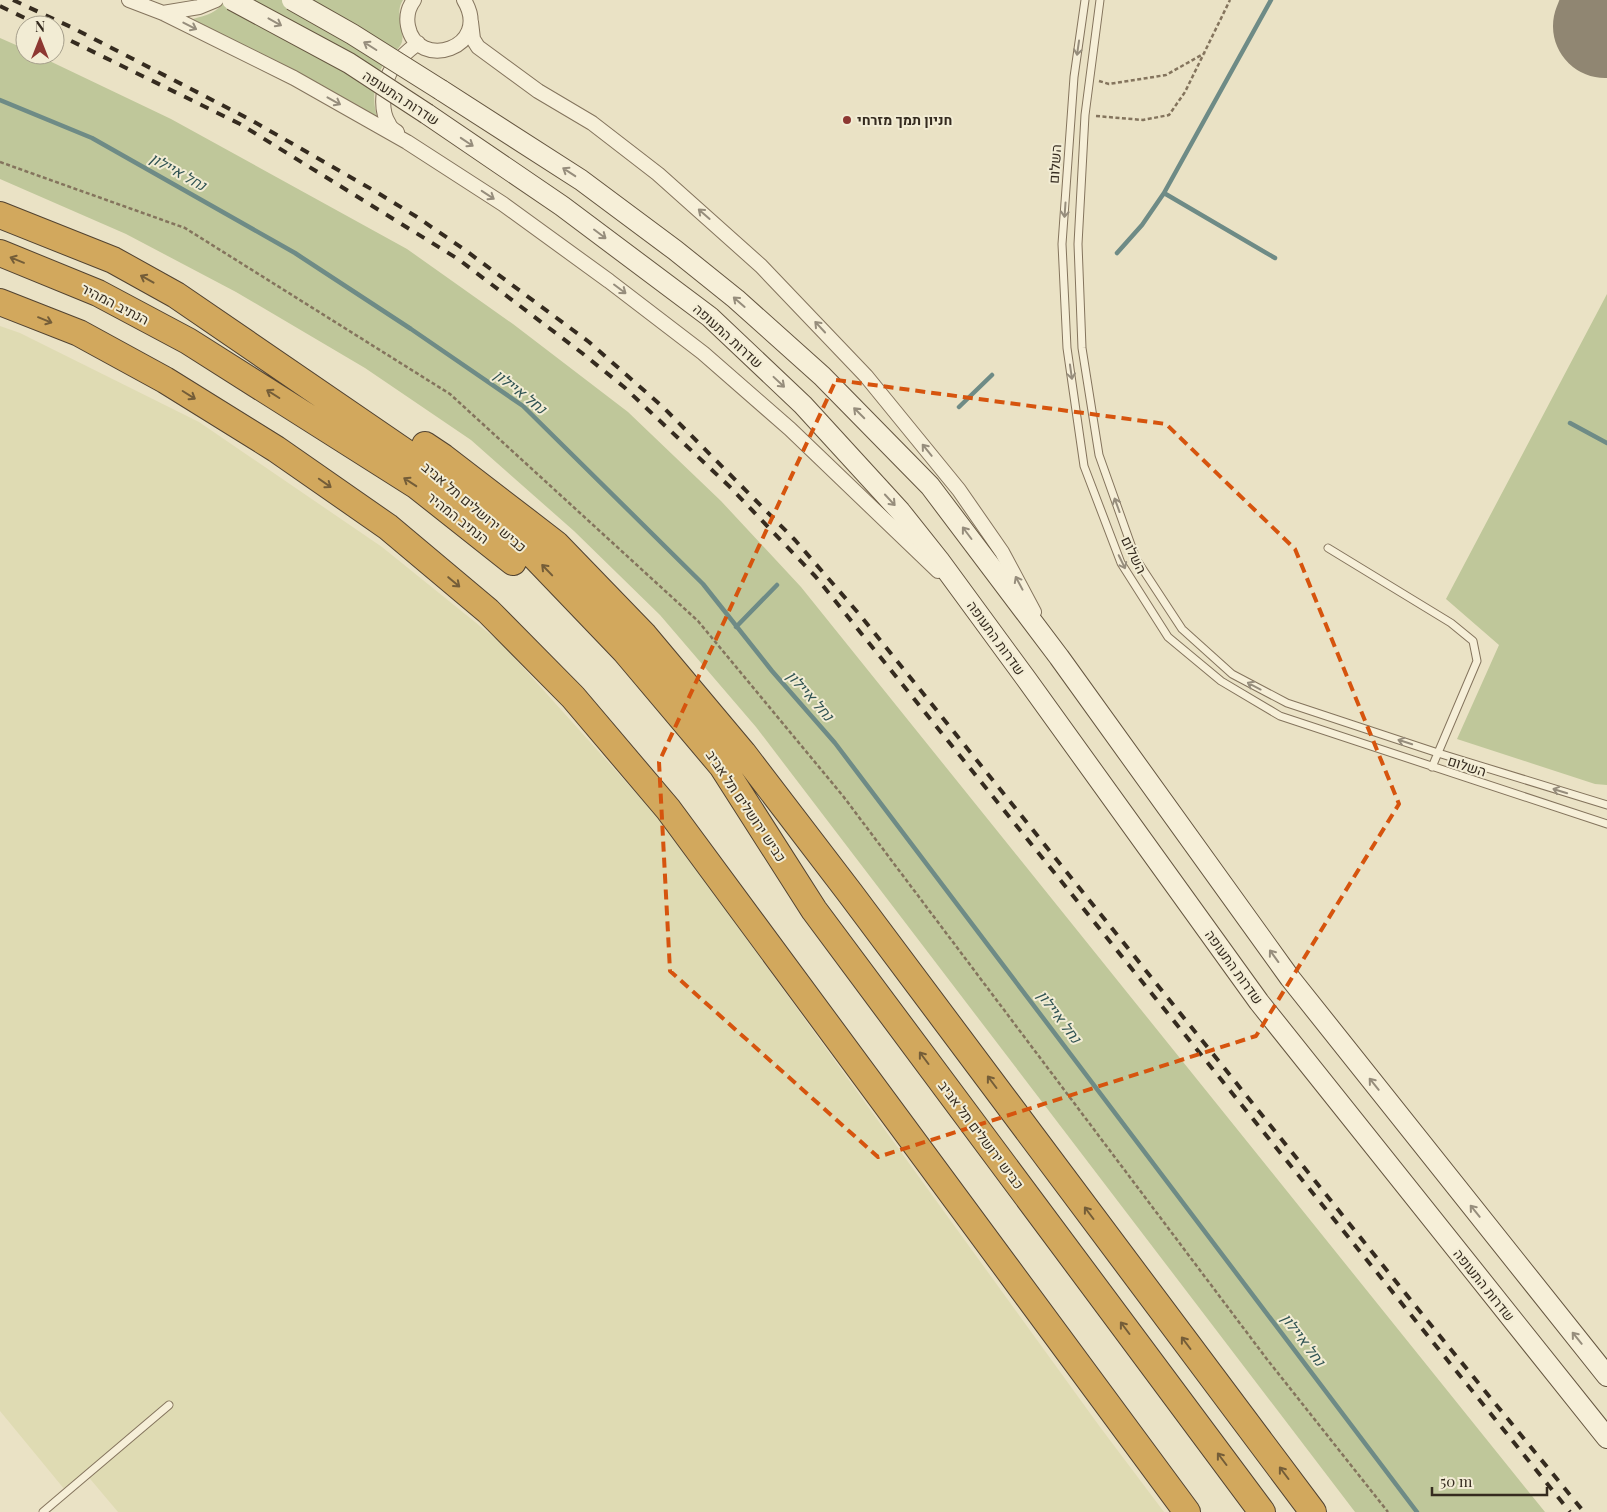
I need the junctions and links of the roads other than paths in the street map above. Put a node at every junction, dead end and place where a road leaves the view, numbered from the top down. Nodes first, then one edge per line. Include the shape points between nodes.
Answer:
1 (129, 0) edge
2 (216, 0) edge
3 (232, 0) edge
4 (292, 0) edge
5 (414, 0) edge
6 (1085, 0) edge
7 (1100, 0) edge
8 (467, 2) edge
9 (163, 13) junction
10 (471, 22) junction
11 (418, 43) junction
12 (407, 142) junction
13 (0, 215) edge
14 (0, 253) edge
15 (176, 294) junction
16 (0, 302) edge
17 (1328, 548) dead end
18 (968, 600) junction
19 (1058, 657) junction
20 (1438, 753) junction
21 (1432, 768) junction
22 (1607, 805) edge
23 (1607, 824) edge
24 (814, 910) junction
25 (1607, 1376) edge
26 (169, 1405) dead end
27 (1607, 1438) edge
28 (43, 1512) edge
29 (1187, 1512) edge
30 (1262, 1512) edge
31 (1313, 1512) edge

1 - 9 street
2 - 9 street via 198,7
3 -> 18 main road, שדרות התעופה, bridge via 349,63 426,114 562,206 710,317 803,405 900,511
19 -> 4 main road, שדרות התעופה, bridge via 930,486 834,389 736,299 581,180 352,34
5 - 11 street via 407,21
6 -> 21 lane, השלום via 1074,77 1062,244 1067,348 1084,466 1121,563 1168,637 1221,681 1280,716
20 -> 7 lane via 1287,704 1232,674 1182,629 1136,558 1099,455 1082,348 1078,244 1084,115
8 - 10 street
9 -> 12 street via 294,78
10 - 11 street via 467,35 453,47 435,51
19 -> 10 street via 1002,552 959,490 866,376 761,266 658,174 592,123 538,91 478,47 473,39
11 - 12 street via 392,68 383,98 389,125
12 -> 18 street via 503,204 703,353 790,430
15 -> 13 highway, כביש ירושלים תל אביב via 113,260
24 -> 14 highway, הנתיב המהיר via 710,776 608,655 516,563 417,486 188,341 98,293
24 -> 15 highway, כביש ירושלים תל אביב via 722,766 625,652 534,556 427,467
31 -> 15 highway via 773,792 644,635 556,544 443,457 324,379
16 -> 29 highway via 79,334 165,380 276,449 388,527 488,610 573,697 668,809
17 - 20 lane via 1451,623 1473,642 1477,662
18 - 27 main road, שדרות התעופה via 1259,1002
25 -> 19 main road, שדרות התעופה via 1290,978
20 - 21 lane
22 -> 20 lane
21 - 23 lane, השלום
30 -> 24 highway, כביש ירושלים תל אביב
26 - 28 lane

